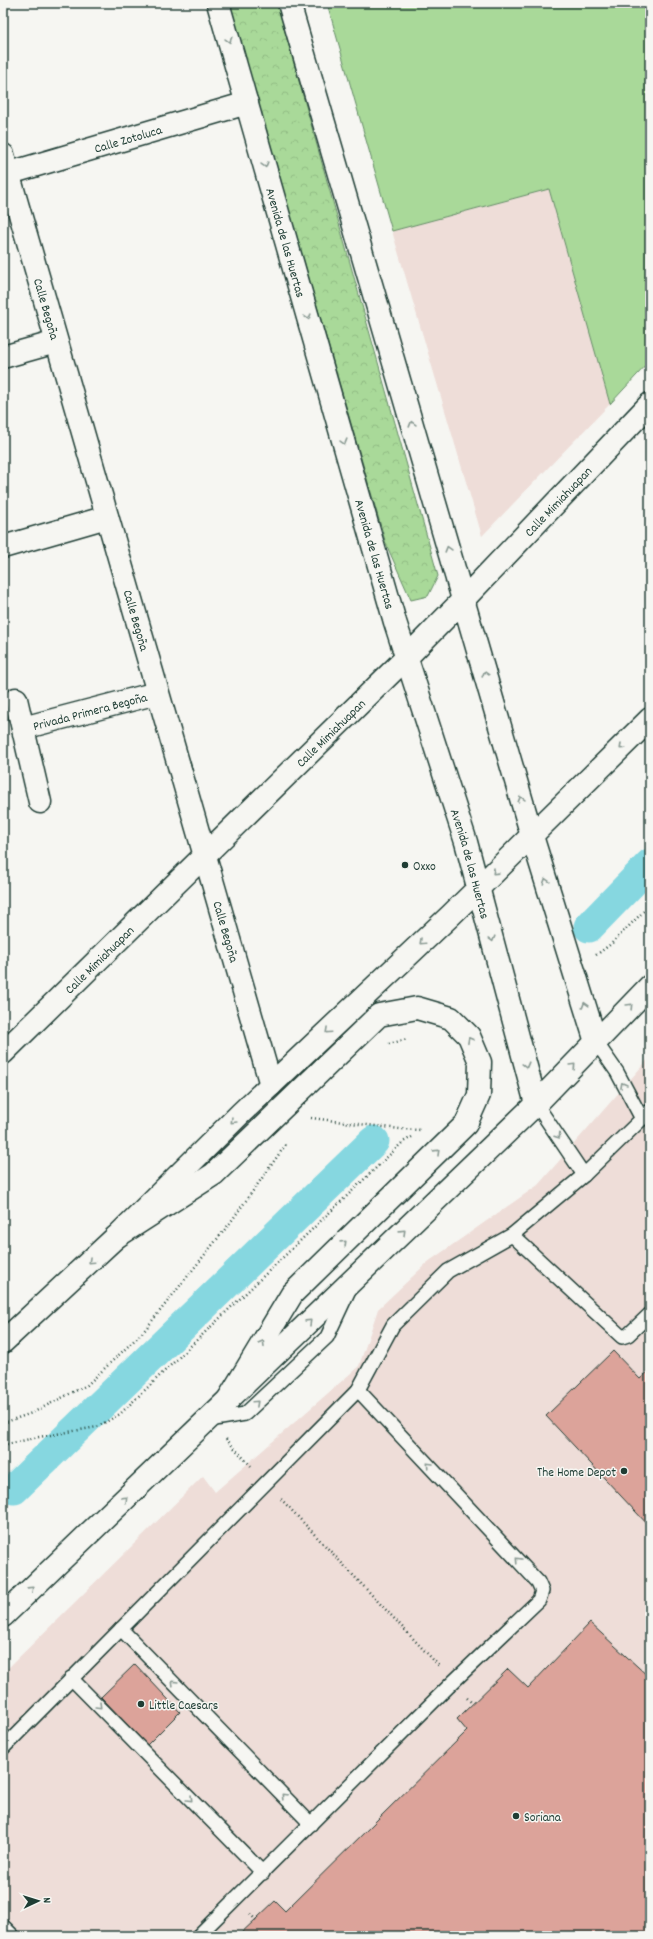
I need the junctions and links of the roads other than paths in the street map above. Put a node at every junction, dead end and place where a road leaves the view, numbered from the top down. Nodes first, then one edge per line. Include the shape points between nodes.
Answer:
1 (218, 3) edge
2 (289, 3) edge
3 (247, 102) junction
4 (5, 168) edge
5 (56, 342) junction
6 (3, 357) edge
7 (650, 404) edge
8 (107, 517) junction
9 (3, 547) edge
10 (463, 600) junction
11 (406, 658) junction
12 (157, 694) junction
13 (16, 699) dead end
14 (650, 719) edge
15 (23, 728) junction
16 (40, 802) dead end
17 (532, 836) junction
18 (204, 856) junction
19 (479, 888) junction
20 (650, 986) edge
21 (596, 1042) junction
22 (3, 1053) edge
23 (271, 1085) junction
24 (536, 1104) junction
25 (646, 1115) edge
26 (584, 1176) junction
27 (512, 1235) junction
28 (116, 1237) junction
29 (354, 1279) junction
30 (650, 1314) edge
31 (3, 1342) edge
32 (358, 1390) junction
33 (228, 1400) junction
34 (208, 1420) junction
35 (3, 1616) edge
36 (121, 1629) junction
37 (71, 1678) junction
38 (3, 1748) edge
39 (311, 1824) junction
40 (263, 1872) junction
41 (3, 1926) edge
42 (13, 1936) edge
43 (198, 1936) edge

1 -> 3 street, Avenida de las Huertas
10 -> 2 street
3 - 4 street, Calle Zotoluca
3 -> 11 street, Avenida de las Huertas
4 - 5 street, Calle Begoña
5 - 6 street
5 - 8 street, Calle Begoña
7 - 10 street, Calle Mimiahuapan
8 - 9 street
8 - 12 street, Calle Begoña
10 - 11 street, Calle Mimiahuapan
17 -> 10 street
11 - 18 street, Calle Mimiahuapan
11 - 19 street, Avenida de las Huertas
12 - 15 street, Privada Primera Begoña
12 - 18 street, Calle Begoña
13 - 15 street
14 -> 17 street
15 - 16 street
17 -> 19 street
21 -> 17 street
18 - 22 street, Calle Mimiahuapan
18 - 23 street, Calle Begoña
19 -> 23 street
19 -> 24 street, Avenida de las Huertas
21 -> 20 street
24 -> 21 street
25 -> 21 lane
23 -> 28 street
24 -> 26 lane
29 -> 24 street
25 - 26 lane
26 - 27 lane
27 - 30 lane via 622,1337 628,1335
27 - 32 lane via 448,1271 393,1325
28 -> 31 street
33 -> 28 street via 292,1294 466,1124 479,1095 480,1062 469,1036 451,1018 417,1008 379,1015 214,1174
33 -> 29 street
34 -> 29 lane via 245,1414 327,1337
32 - 36 lane
39 -> 32 lane via 539,1600 542,1591 538,1582
33 - 34 street
35 -> 34 street
36 - 37 lane
39 -> 36 lane
37 - 38 lane
37 -> 40 lane
39 - 40 lane
40 - 43 lane
41 - 42 lane

